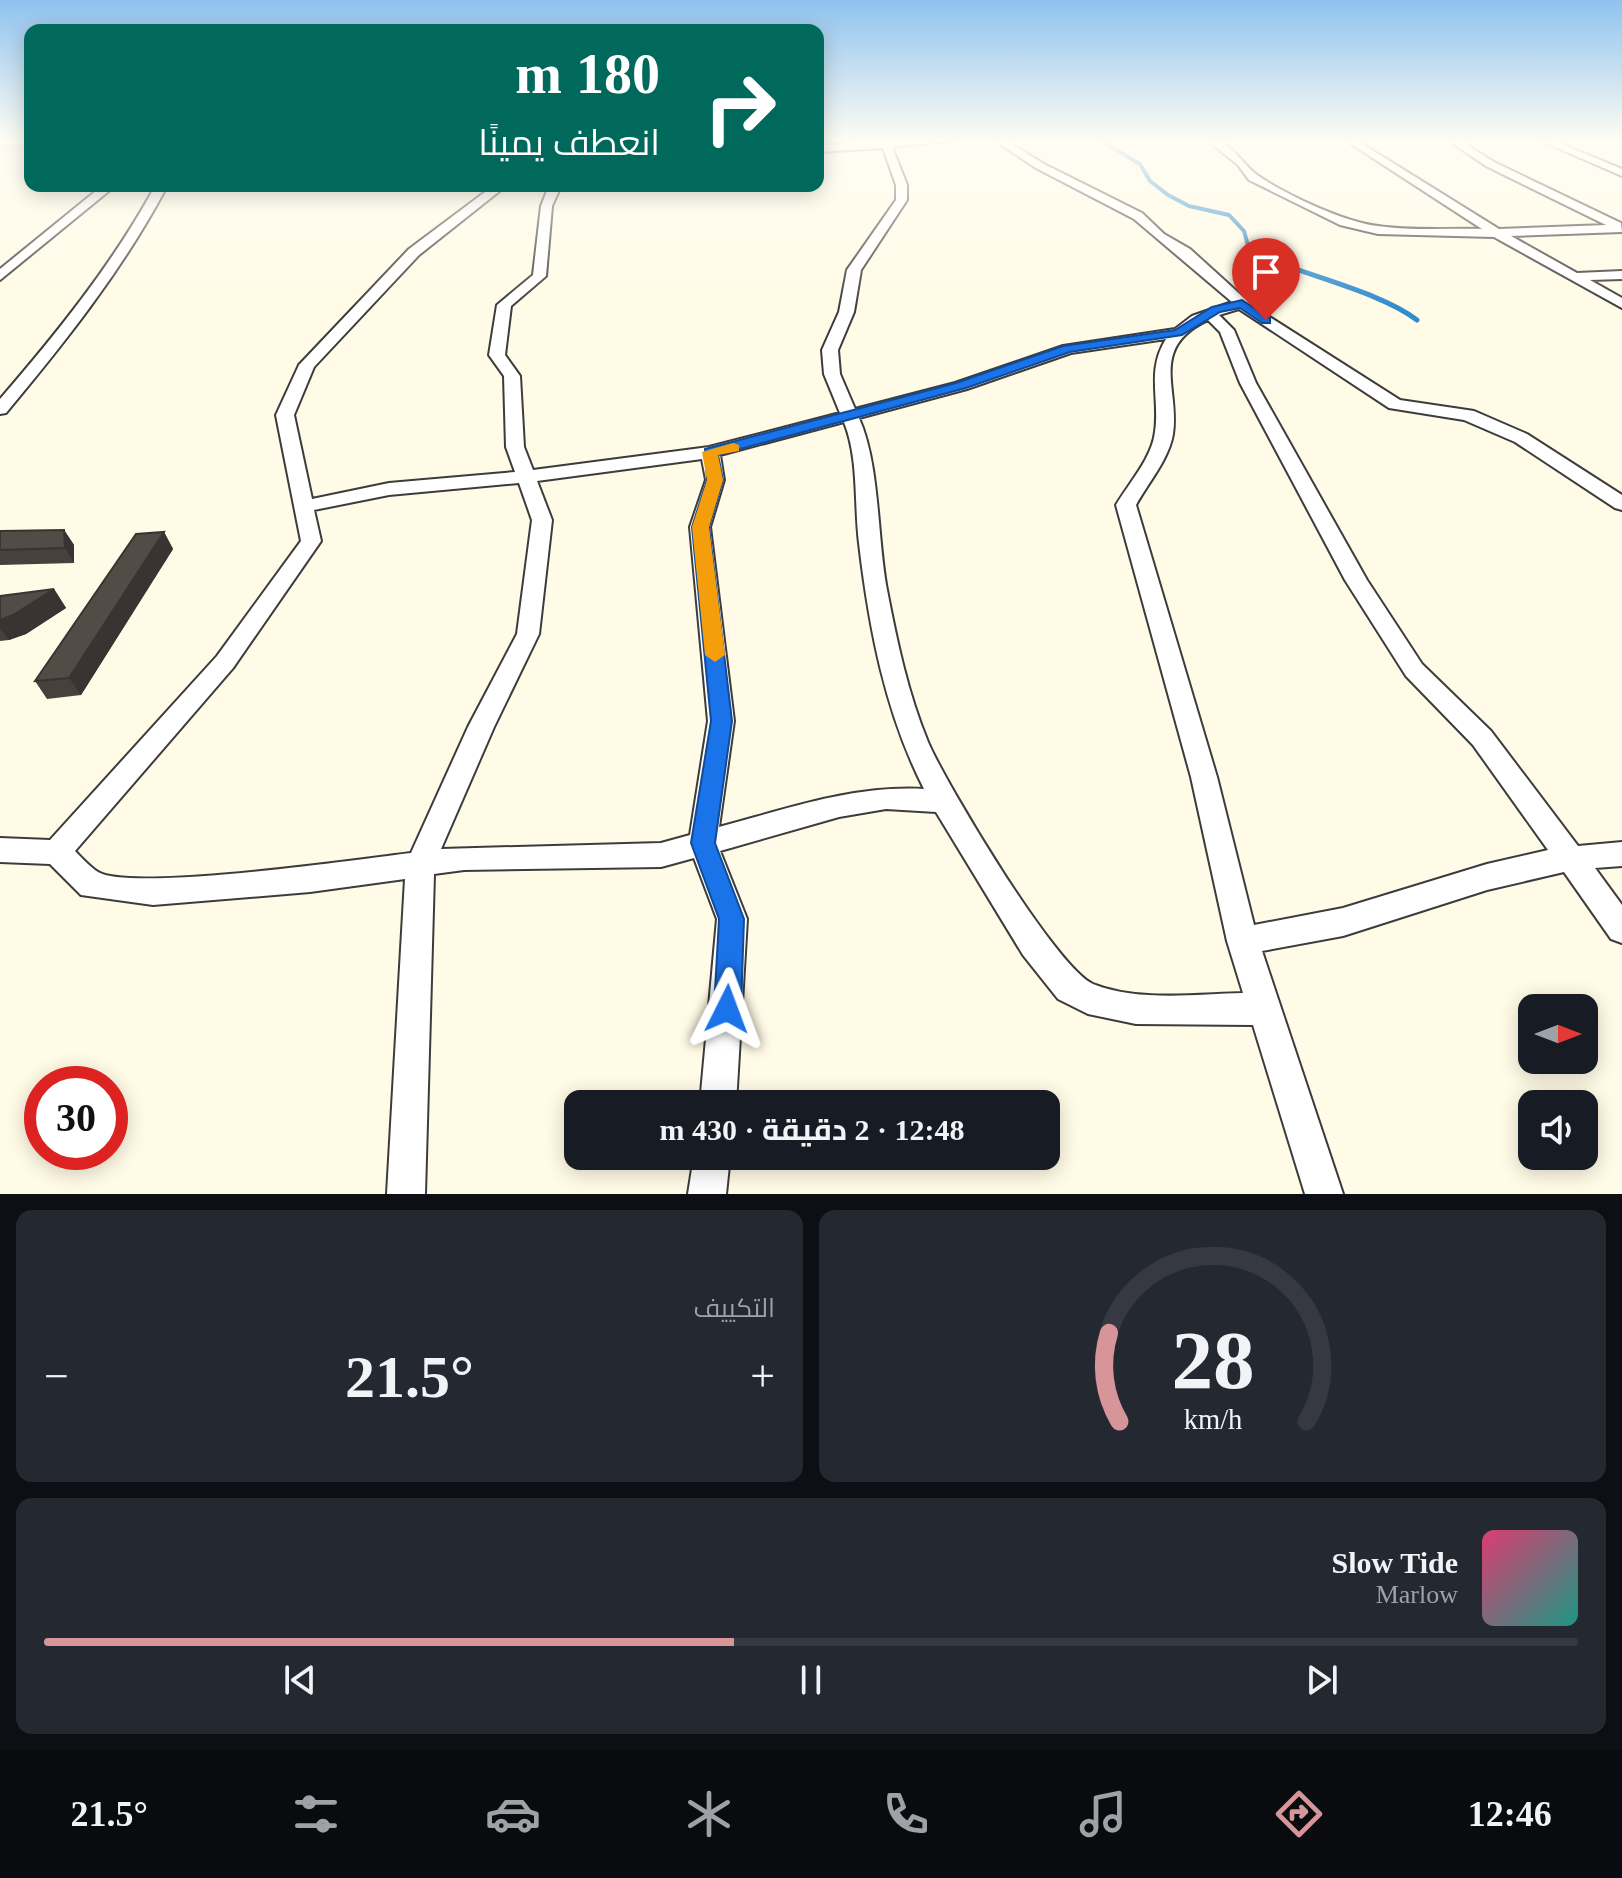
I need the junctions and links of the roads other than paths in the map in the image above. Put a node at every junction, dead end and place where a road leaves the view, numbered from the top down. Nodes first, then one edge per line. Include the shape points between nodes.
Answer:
1 (97, 196) edge
2 (156, 196) edge
3 (487, 196) edge
4 (548, 196) edge
5 (899, 196) edge
6 (1098, 196) edge
7 (1290, 196) edge
8 (1438, 196) edge
9 (1555, 196) edge
10 (1622, 228) edge
11 (1497, 233) junction
12 (1622, 275) edge
13 (0, 276) edge
14 (1572, 277) junction
15 (1242, 304) junction
16 (1622, 304) edge
17 (1210, 314) junction
18 (1178, 333) junction
19 (0, 409) edge
20 (849, 413) junction
21 (710, 452) junction
22 (525, 477) junction
23 (1598, 489) junction
24 (1622, 490) edge
25 (1622, 504) edge
26 (304, 506) junction
27 (946, 801) junction
28 (703, 843) junction
29 (0, 850) edge
30 (57, 852) junction
31 (1622, 854) edge
32 (1571, 856) junction
33 (420, 864) junction
34 (1622, 929) edge
35 (1243, 941) junction
36 (1264, 1009) junction
37 (720, 1090) edge
38 (710, 1170) edge
39 (406, 1194) edge
40 (707, 1194) edge
41 (1324, 1194) edge

1 - 13 street
2 - 19 street via 100,287
3 - 26 street via 414,252 307,365 285,415
4 - 22 street via 539,276 504,305 497,355 512,376 515,447
5 - 20 street via 896,217 853,271 849,305 830,350 833,381
6 - 15 street via 1138,216
7 - 11 street via 1344,222 1378,230
8 - 11 street
9 - 10 street
10 - 11 street
11 - 14 street
12 - 14 street
14 - 16 street
15 - 17 street
15 - 23 street via 1395,404 1468,415 1521,438
17 - 18 street
17 - 32 street via 1227,330 1248,383 1356,580 1414,670 1482,738
18 - 20 street via 1068,349 961,386
18 - 35 street via 1165,347 1164,437 1126,505 1204,777
20 - 21 street
20 - 27 street via 859,440 869,544 887,644 908,723
21 - 22 street
21 - 28 street via 715,480 700,527 721,721
22 - 26 street via 389,489
22 - 33 street via 542,520 528,634
23 - 24 street
23 - 25 street
26 - 30 street via 311,541 225,662
27 - 28 street via 886,798 839,806
27 - 36 street via 1028,934 1069,988 1121,1010
28 - 33 street via 661,855 464,858
28 - 37 street via 732,919
29 - 30 street
30 - 33 street via 92,886 153,892
31 - 32 street
32 - 34 street
32 - 35 street via 1352,919
33 - 39 street
35 - 36 street
36 - 41 street
38 - 40 street

